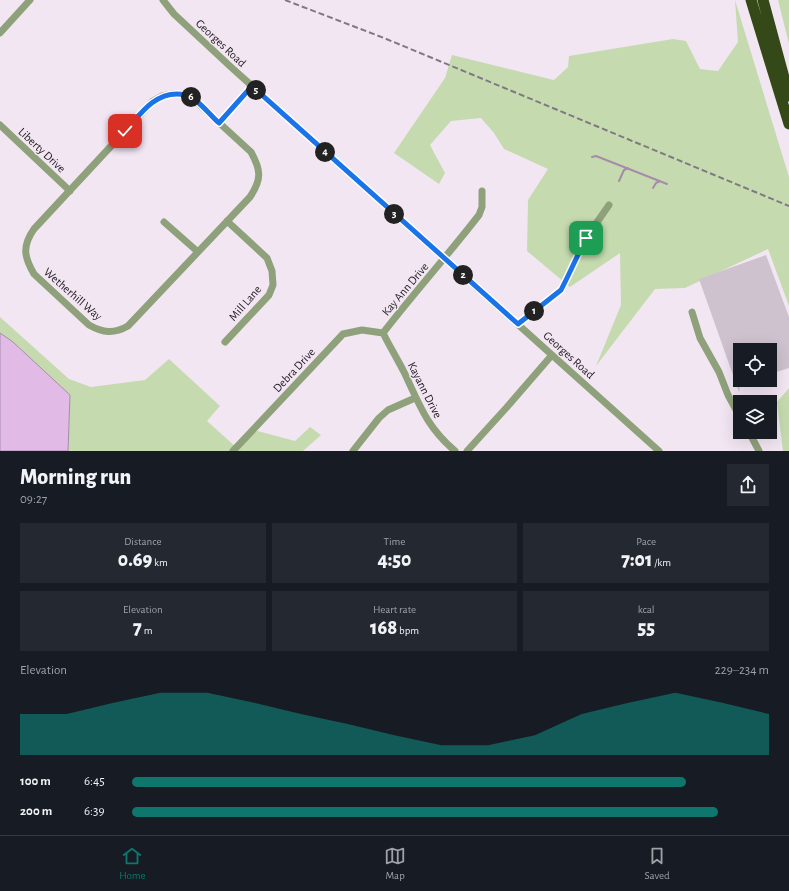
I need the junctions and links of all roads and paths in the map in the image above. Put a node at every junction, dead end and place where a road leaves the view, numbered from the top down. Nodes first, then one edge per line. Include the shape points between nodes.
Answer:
1 (30, 0) edge
2 (163, 0) edge
3 (751, 0) edge
4 (763, 0) edge
5 (0, 33) edge
6 (252, 86) junction
7 (789, 96) edge
8 (219, 123) junction
9 (789, 124) edge
10 (0, 125) edge
11 (70, 191) junction
12 (482, 191) dead end
13 (609, 205) dead end
14 (227, 221) junction
15 (164, 222) dead end
16 (198, 252) junction
17 (444, 259) junction
18 (692, 312) dead end
19 (518, 324) junction
20 (383, 333) junction
21 (226, 342) dead end
22 (552, 355) junction
23 (415, 398) junction
24 (733, 404) edge
25 (752, 439) edge
26 (233, 451) edge
27 (354, 451) edge
28 (455, 451) edge
29 (467, 451) edge
30 (659, 451) edge
31 (759, 451) edge

1 - 5 street
2 - 6 street, Georges Road via 174,14
3 - 9 highway
4 - 7 highway
6 - 8 street
6 - 17 street, Georges Road
8 - 11 street, Wetherhill Way via 191,97 184,94 162,96 153,101
8 - 14 street, Wetherhill Way via 251,152 259,171 257,187
10 - 11 street, Liberty Drive
11 - 16 street, Wetherhill Way via 28,236 26,254 34,274 89,326 97,330 120,331 128,326
12 - 17 street, Kay Ann Drive via 479,215
13 - 19 street via 586,238 561,290
14 - 16 street, Wetherhill Way
14 - 21 street, Mill Lane via 267,258 272,271 273,285 269,295
15 - 16 street
17 - 19 street, Georges Road
17 - 20 street, Kay Ann Drive
18 - 24 street via 700,338
19 - 22 street, Georges Road
20 - 23 street, Kayann Drive
20 - 26 street, Debra Drive via 362,330 343,334
22 - 29 street
22 - 30 street, Georges Road
23 - 27 street via 388,410
23 - 28 street, Kayann Drive via 431,426
25 - 31 street

